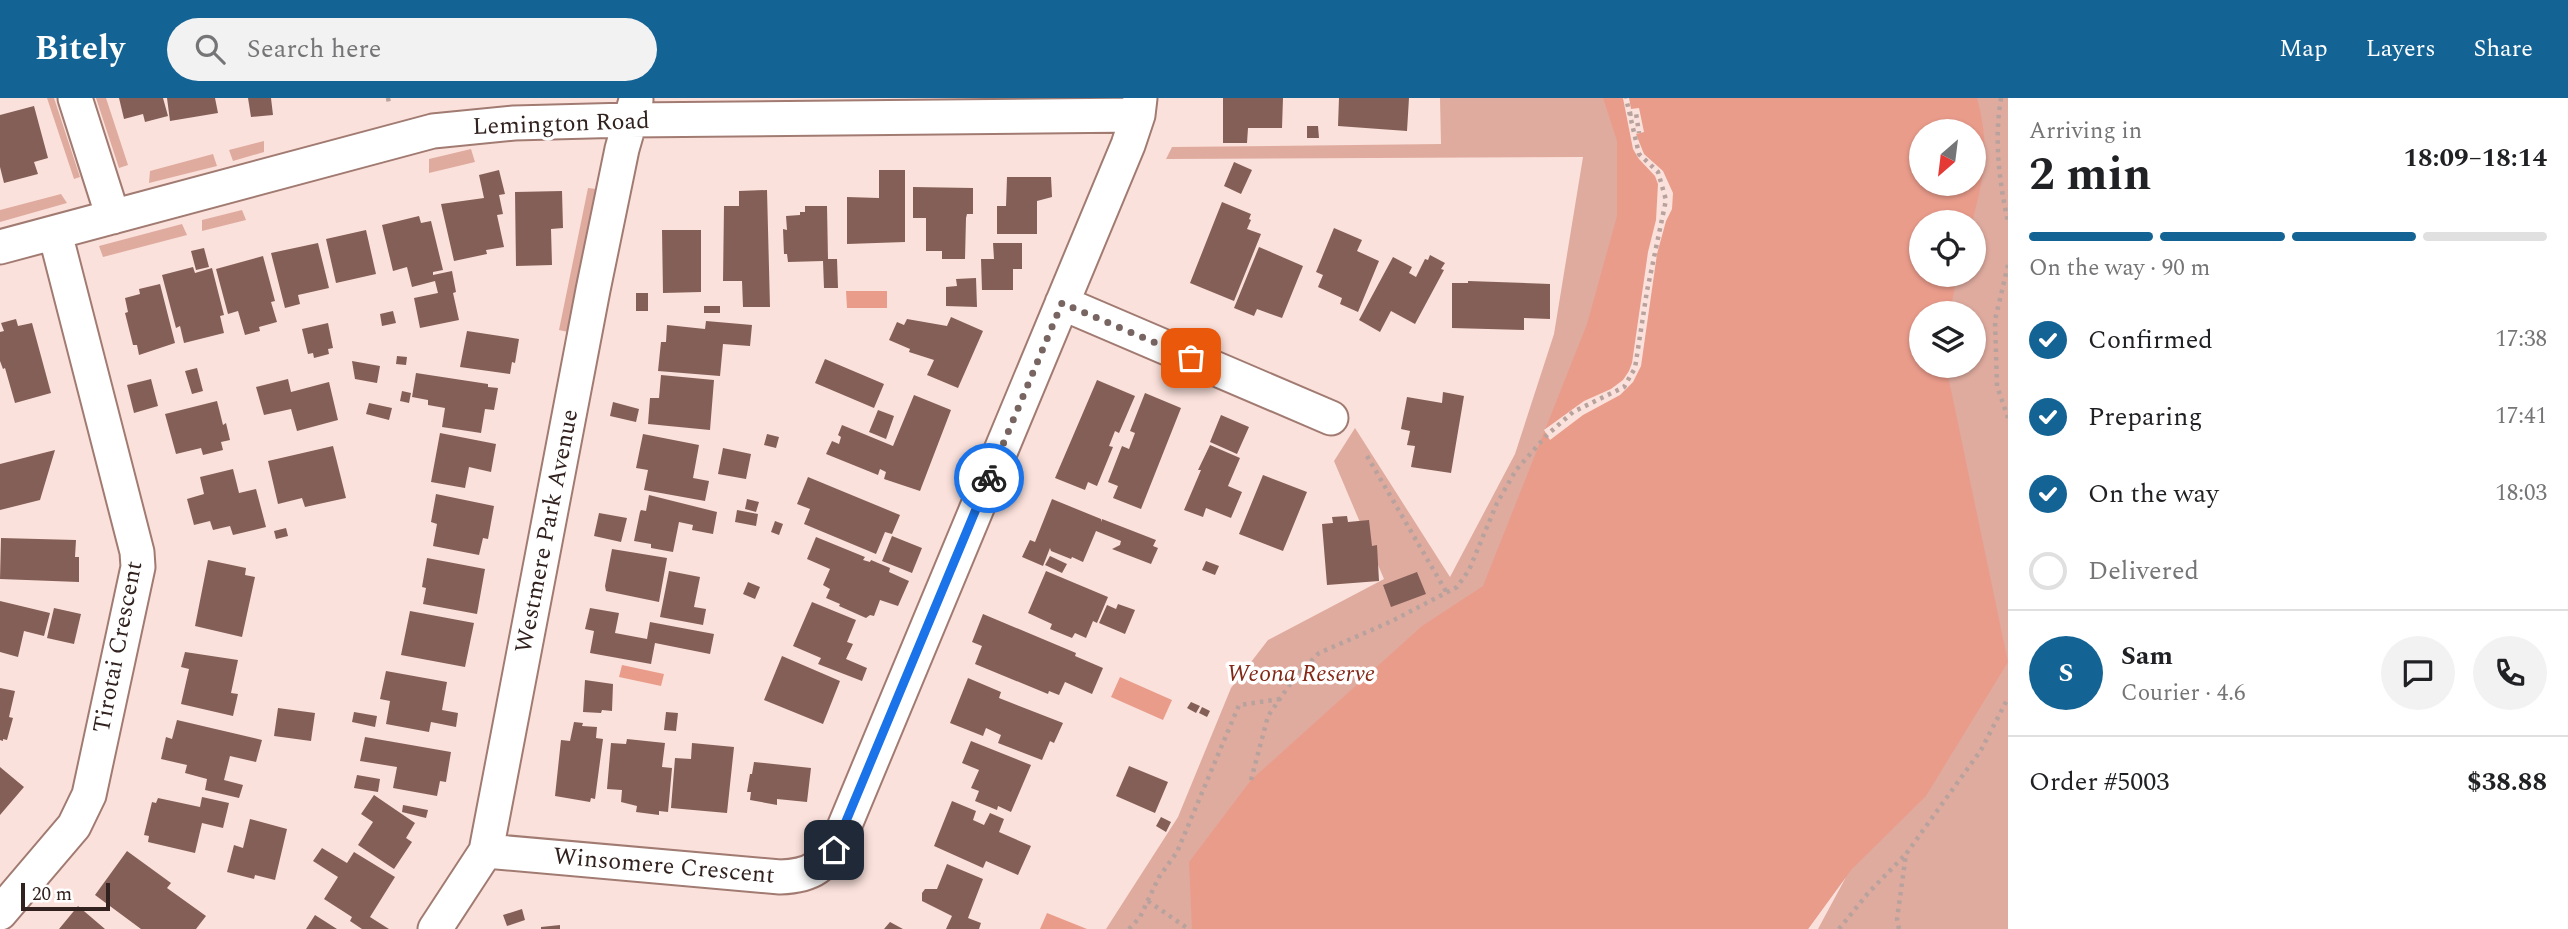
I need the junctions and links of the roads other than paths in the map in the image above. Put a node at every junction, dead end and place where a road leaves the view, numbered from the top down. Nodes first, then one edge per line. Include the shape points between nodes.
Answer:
1 (75, 98) edge
2 (1139, 107) edge
3 (633, 109) edge
4 (113, 217) junction
5 (55, 233) junction
6 (0, 247) edge
7 (1062, 303) junction
8 (1331, 418) dead end
9 (486, 851) junction
10 (0, 913) edge
11 (435, 929) edge

1 - 4 street
2 - 3 street, Lemington Road
2 - 7 street, Winsomere Crescent via 1128,145
3 - 4 street, Lemington Road via 433,131
3 - 9 street, Westmere Park Avenue via 593,290
4 - 5 street, Lemington Road
5 - 6 street, Lemington Road
5 - 10 street, Tirotai Crescent via 138,567 83,812
7 - 8 street
7 - 9 street, Winsomere Crescent via 840,836 825,862 807,874 779,877
9 - 11 street, Westmere Park Avenue

